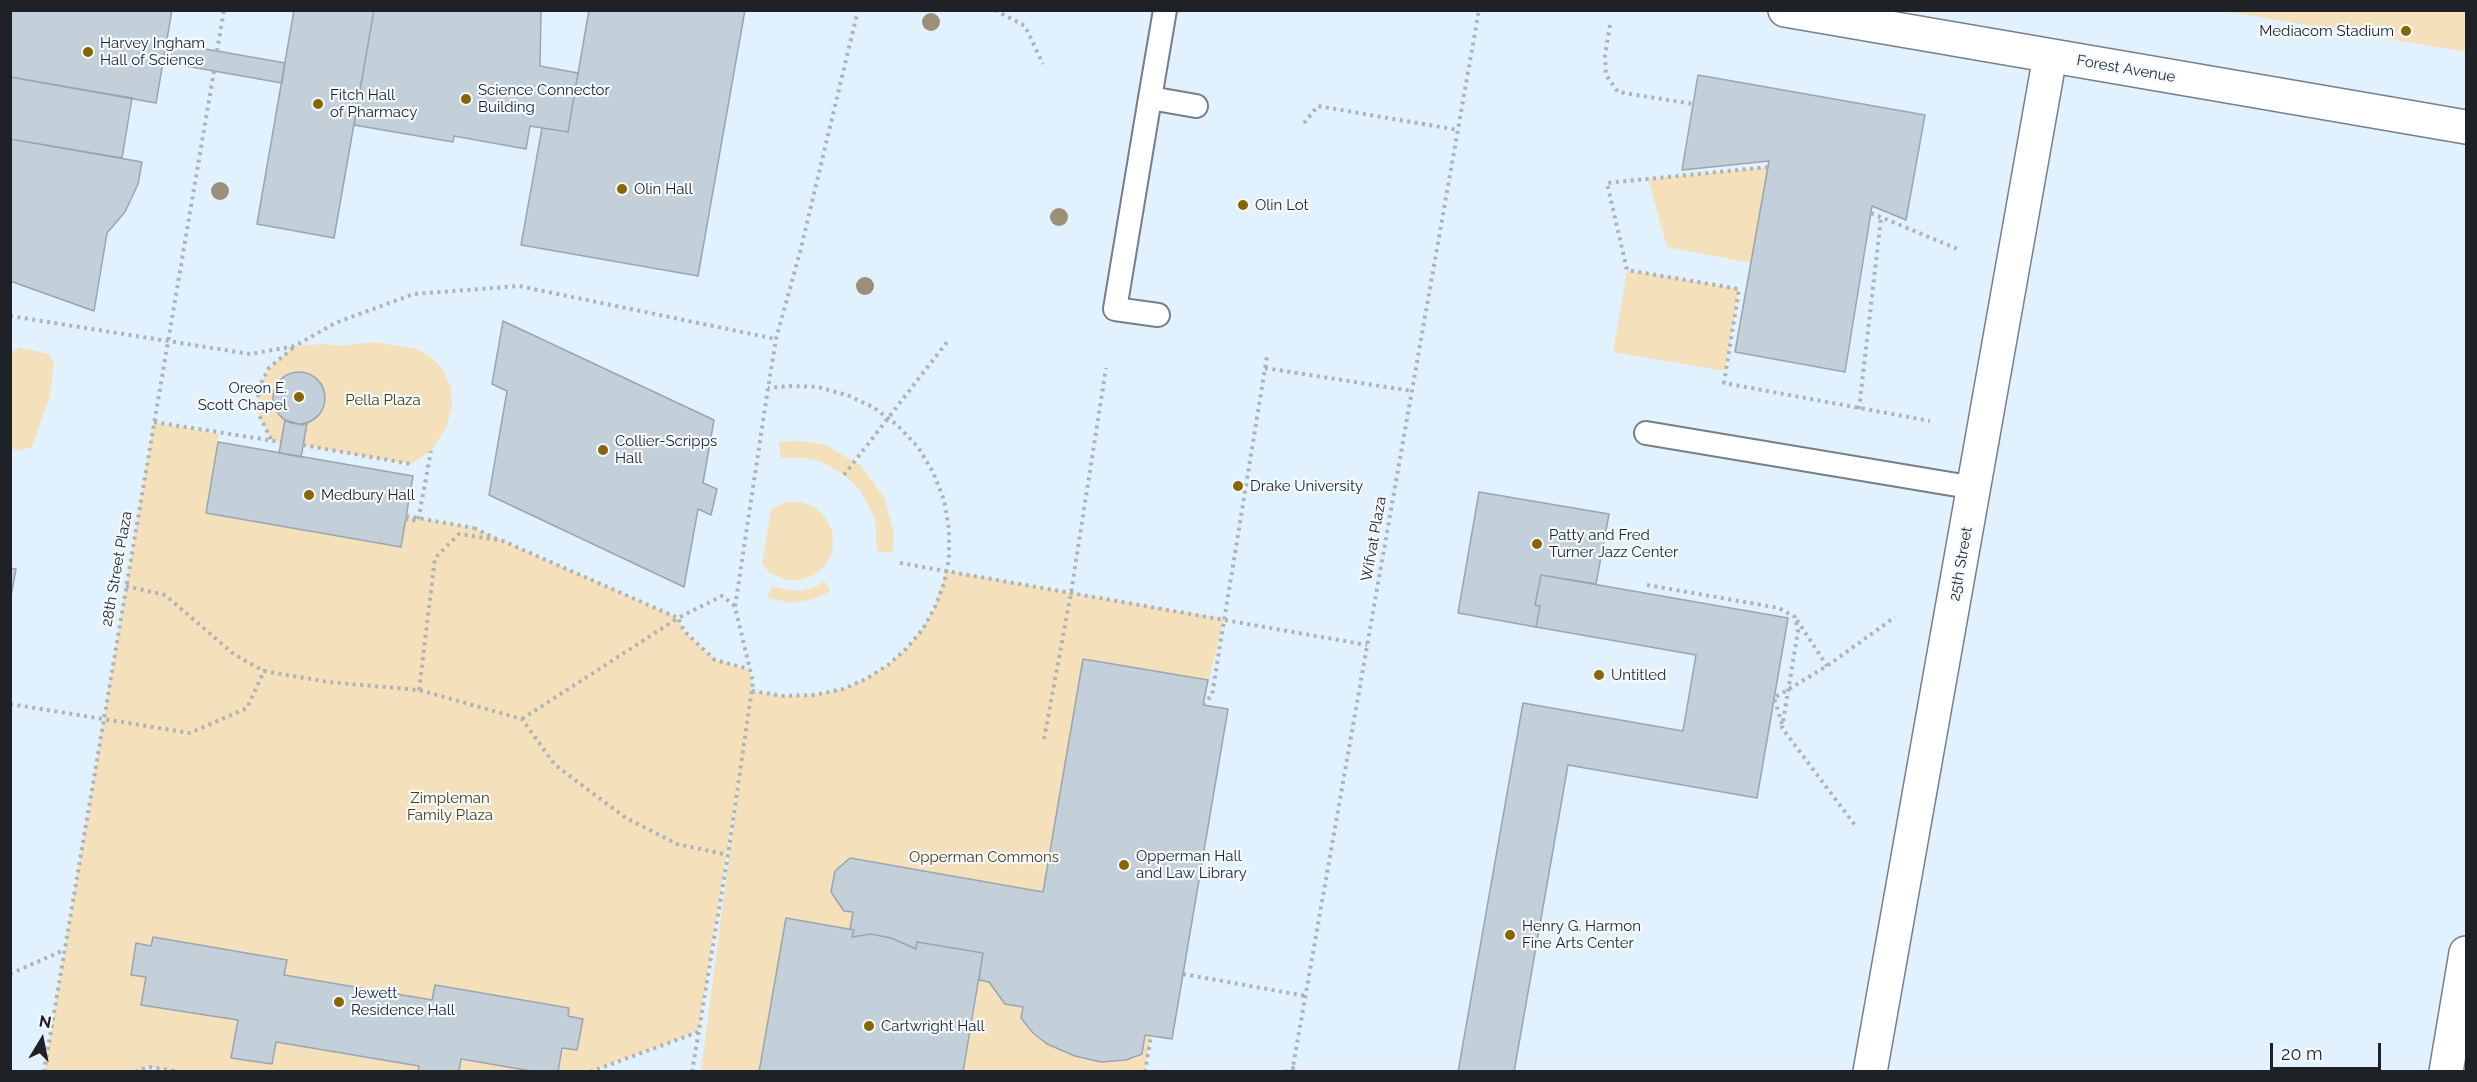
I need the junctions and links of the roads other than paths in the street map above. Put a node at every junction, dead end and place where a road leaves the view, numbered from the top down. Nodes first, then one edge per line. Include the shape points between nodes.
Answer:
1 (1165, 10) edge
2 (1785, 10) edge
3 (2050, 56) junction
4 (1150, 98) junction
5 (1196, 106) dead end
6 (2466, 127) edge
7 (1158, 315) dead end
8 (1646, 433) dead end
9 (1975, 488) junction
10 (2466, 953) edge
11 (1870, 1071) edge
12 (2446, 1071) edge

1 - 4 lane
2 - 3 street, Forest Avenue
3 - 6 street, Forest Avenue
3 - 9 street, 25th Street
4 - 5 lane
4 - 7 lane via 1115,309
8 - 9 lane
9 - 11 street, 25th Street
10 - 12 street

